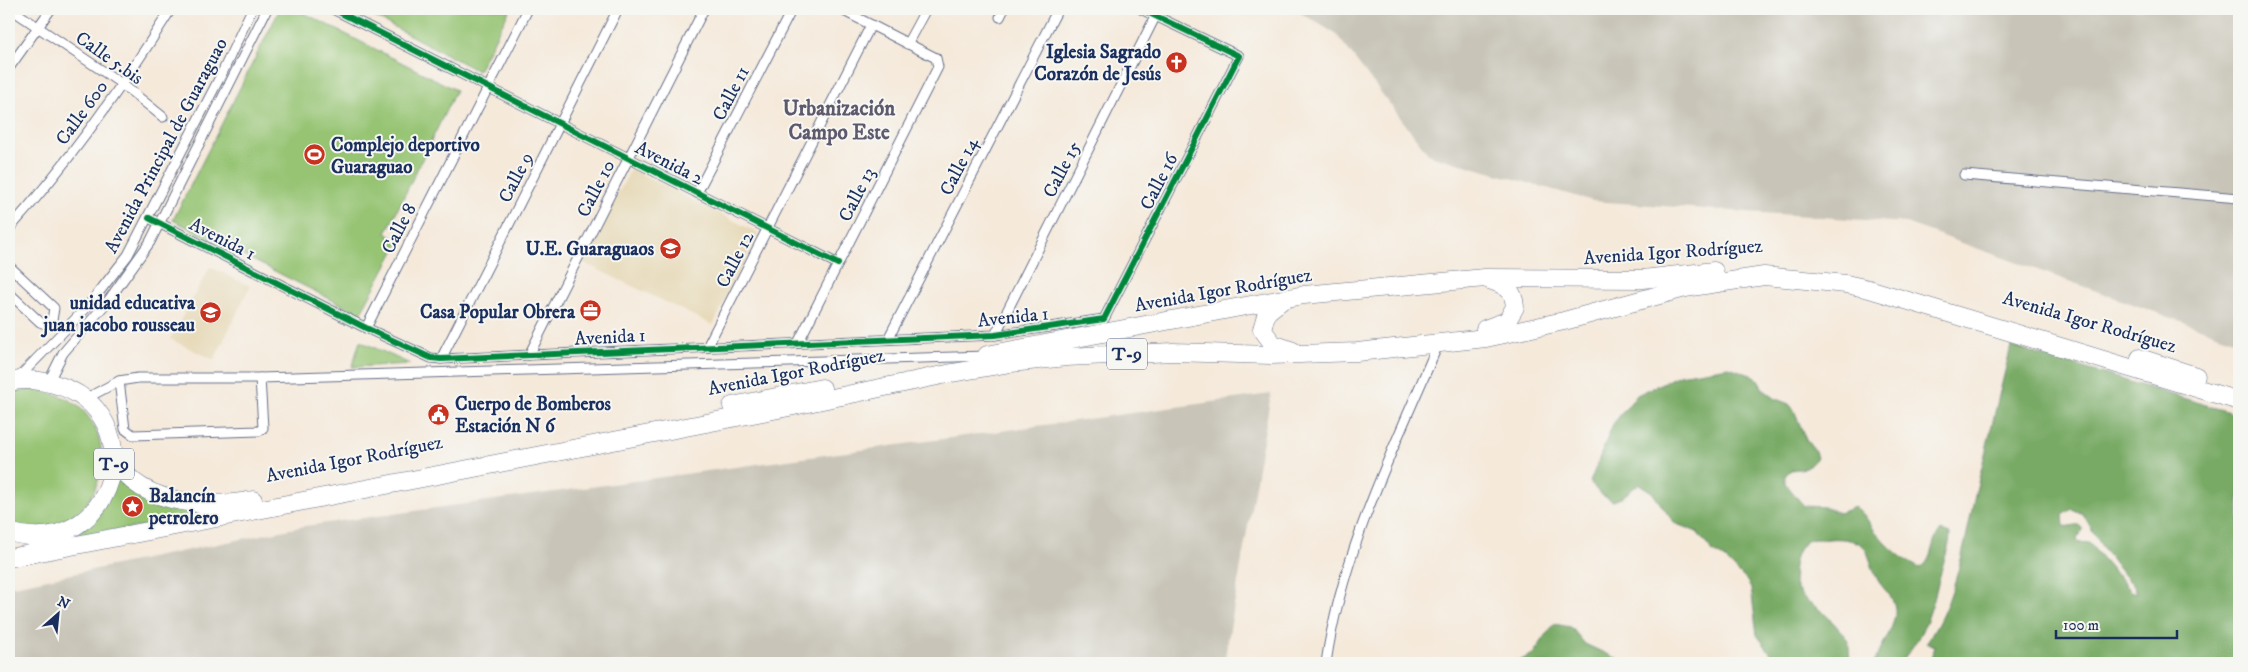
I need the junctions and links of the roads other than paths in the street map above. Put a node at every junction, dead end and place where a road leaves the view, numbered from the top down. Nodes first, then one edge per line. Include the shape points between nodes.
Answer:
1 (11, 9) edge
2 (51, 9) edge
3 (171, 9) edge
4 (252, 9) edge
5 (267, 9) edge
6 (333, 9) edge
7 (528, 9) edge
8 (618, 9) edge
9 (704, 9) edge
10 (792, 9) edge
11 (840, 9) edge
12 (926, 9) edge
13 (1058, 9) edge
14 (1141, 9) edge
15 (1155, 17) junction
16 (870, 25) junction
17 (38, 28) junction
18 (907, 44) junction
19 (9, 68) edge
20 (122, 84) junction
21 (488, 87) junction
22 (163, 117) dead end
23 (560, 124) junction
24 (628, 158) junction
25 (1964, 176) dead end
26 (697, 193) junction
27 (2239, 198) edge
28 (149, 218) junction
29 (160, 223) junction
30 (768, 228) junction
31 (9, 229) edge
32 (838, 264) junction
33 (9, 266) edge
34 (1485, 278) junction
35 (9, 293) edge
36 (1285, 298) junction
37 (1104, 320) joint
38 (366, 328) junction
39 (995, 335) junction
40 (888, 339) junction
41 (1439, 342) junction
42 (798, 343) junction
43 (1421, 345) junction
44 (707, 347) junction
45 (1306, 354) junction
46 (529, 355) junction
47 (987, 356) junction
48 (441, 359) junction
49 (260, 378) junction
50 (13, 380) edge
51 (119, 381) junction
52 (48, 383) junction
53 (2239, 390) edge
54 (84, 399) junction
55 (2239, 401) edge
56 (113, 452) junction
57 (9, 532) edge
58 (51, 536) junction
59 (98, 541) junction
60 (9, 547) edge
61 (9, 558) edge
62 (1326, 663) edge

1 - 17 street, Calle 5.bis
2 - 17 street
3 - 20 street, Calle 600
4 - 28 street, Avenida Principal de Guaraguao
5 - 29 street, Avenida Principal de Guaraguao
6 - 21 street, Avenida 2
7 - 21 street, Calle 8
8 - 23 street, Calle 9
9 - 24 street, Calle 10
10 - 26 street, Calle 11
11 - 16 street
12 - 18 street
13 - 40 street, Calle 14
14 - 15 street
15 - 37 street, Calle 16 via 1239,56
15 - 39 street, Calle 15
16 - 18 street
16 - 30 street, Calle 12
17 - 19 street
17 - 20 street, Calle 5.bis
18 - 32 street, Calle 13 via 936,58 938,67
20 - 22 street, Calle 5.bis
20 - 31 street, Calle 600 via 37,198
21 - 23 street, Avenida 2
21 - 38 street, Calle 8
23 - 24 street, Avenida 2
23 - 48 street, Calle 9
24 - 26 street, Avenida 2
24 - 46 street, Calle 10
25 - 27 street
26 - 30 street, Avenida 2
28 - 29 street, Avenida 1
28 - 50 street, Avenida Principal de Guaraguao via 128,255 101,291
29 - 38 street, Avenida 1
29 - 52 street, Avenida Principal de Guaraguao via 131,272 56,362
30 - 32 street, Avenida 2
30 - 44 street, Calle 12
32 - 42 street, Calle 13
33 - 35 street via 54,308 52,320 45,324 40,322
34 - 36 highway, Avenida Igor Rodríguez / T-9
34 - 43 highway, T-9 via 1508,287 1512,293 1515,307 1507,321
34 - 53 highway, Avenida Igor Rodríguez / T-9 via 1614,280 1746,266 1816,269 1892,284
36 - 45 highway, T-9 via 1267,312 1262,329 1273,344
36 - 47 highway, Avenida Igor Rodríguez / T-9
37 - 39 street, Avenida 1
38 - 48 street, Avenida 1 via 430,358
39 - 40 street, Avenida 1
40 - 42 street, Avenida 1
41 - 43 highway, Avenida Igor Rodríguez / T-9
41 - 55 highway, Avenida Igor Rodríguez / T-9 via 1495,336 1685,288 1764,276 1796,278 1869,289
41 - 62 street via 1352,554 1340,590
42 - 44 street, Avenida 1
43 - 45 highway, Avenida Igor Rodríguez / T-9
44 - 46 street, Avenida 1
45 - 59 highway, Avenida Igor Rodríguez / T-9 via 1156,352 1011,363
46 - 48 street, Avenida 1
47 - 49 street
47 - 56 highway, Avenida Igor Rodríguez / T-9 via 229,504 159,495 128,477 120,469
49 - 51 street
49 - 51 street via 263,428 259,431 132,435 125,428
50 - 52 highway, T-9
51 - 54 street
52 - 54 highway, T-9 via 64,387
54 - 56 highway, T-9 via 106,426
56 - 58 highway, T-9 via 111,480 99,505 79,524
57 - 58 highway, T-9 via 35,537
58 - 59 highway, Avenida Igor Rodríguez / T-9
58 - 60 highway, T-9
59 - 61 highway, Avenida Igor Rodríguez / T-9

